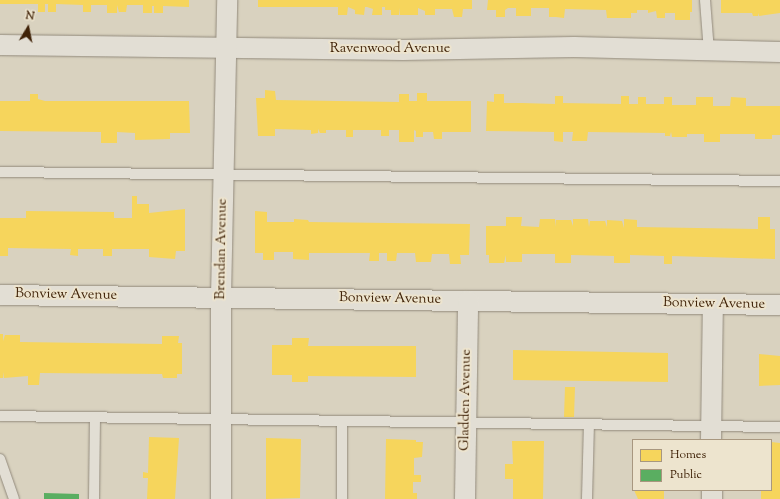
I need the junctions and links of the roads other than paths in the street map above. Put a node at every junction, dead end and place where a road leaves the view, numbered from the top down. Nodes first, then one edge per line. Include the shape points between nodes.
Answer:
1 (226, 0) edge
2 (705, 0) edge
3 (0, 45) edge
4 (226, 48) junction
5 (709, 52) junction
6 (780, 52) edge
7 (0, 172) edge
8 (224, 173) junction
9 (780, 181) edge
10 (0, 295) edge
11 (221, 297) junction
12 (468, 300) junction
13 (713, 304) junction
14 (780, 305) edge
15 (0, 416) edge
16 (95, 418) junction
17 (221, 419) junction
18 (342, 421) junction
19 (466, 423) junction
20 (589, 424) junction
21 (780, 427) edge
22 (711, 433) edge
23 (0, 459) edge
24 (14, 499) edge
25 (94, 499) edge
26 (221, 499) edge
27 (342, 499) edge
28 (465, 499) edge
29 (587, 499) edge

1 - 4 street, Brendan Avenue
2 - 5 lane
3 - 4 street, Ravenwood Avenue
4 - 5 street, Ravenwood Avenue via 403,50 574,47
4 - 8 street, Brendan Avenue
5 - 6 street, Ravenwood Avenue
7 - 8 lane
8 - 9 lane
8 - 11 street, Brendan Avenue
10 - 11 street, Bonview Avenue
11 - 12 street, Bonview Avenue
11 - 17 street, Brendan Avenue
12 - 13 street, Bonview Avenue
12 - 19 street, Gladden Avenue
13 - 14 street, Bonview Avenue
13 - 22 street
15 - 16 lane
16 - 17 lane
16 - 25 lane
17 - 18 lane
17 - 26 street, Brendan Avenue
18 - 19 lane
18 - 27 lane
19 - 20 lane
19 - 28 street, Gladden Avenue
20 - 22 lane
20 - 29 lane
21 - 22 lane
23 - 24 lane

